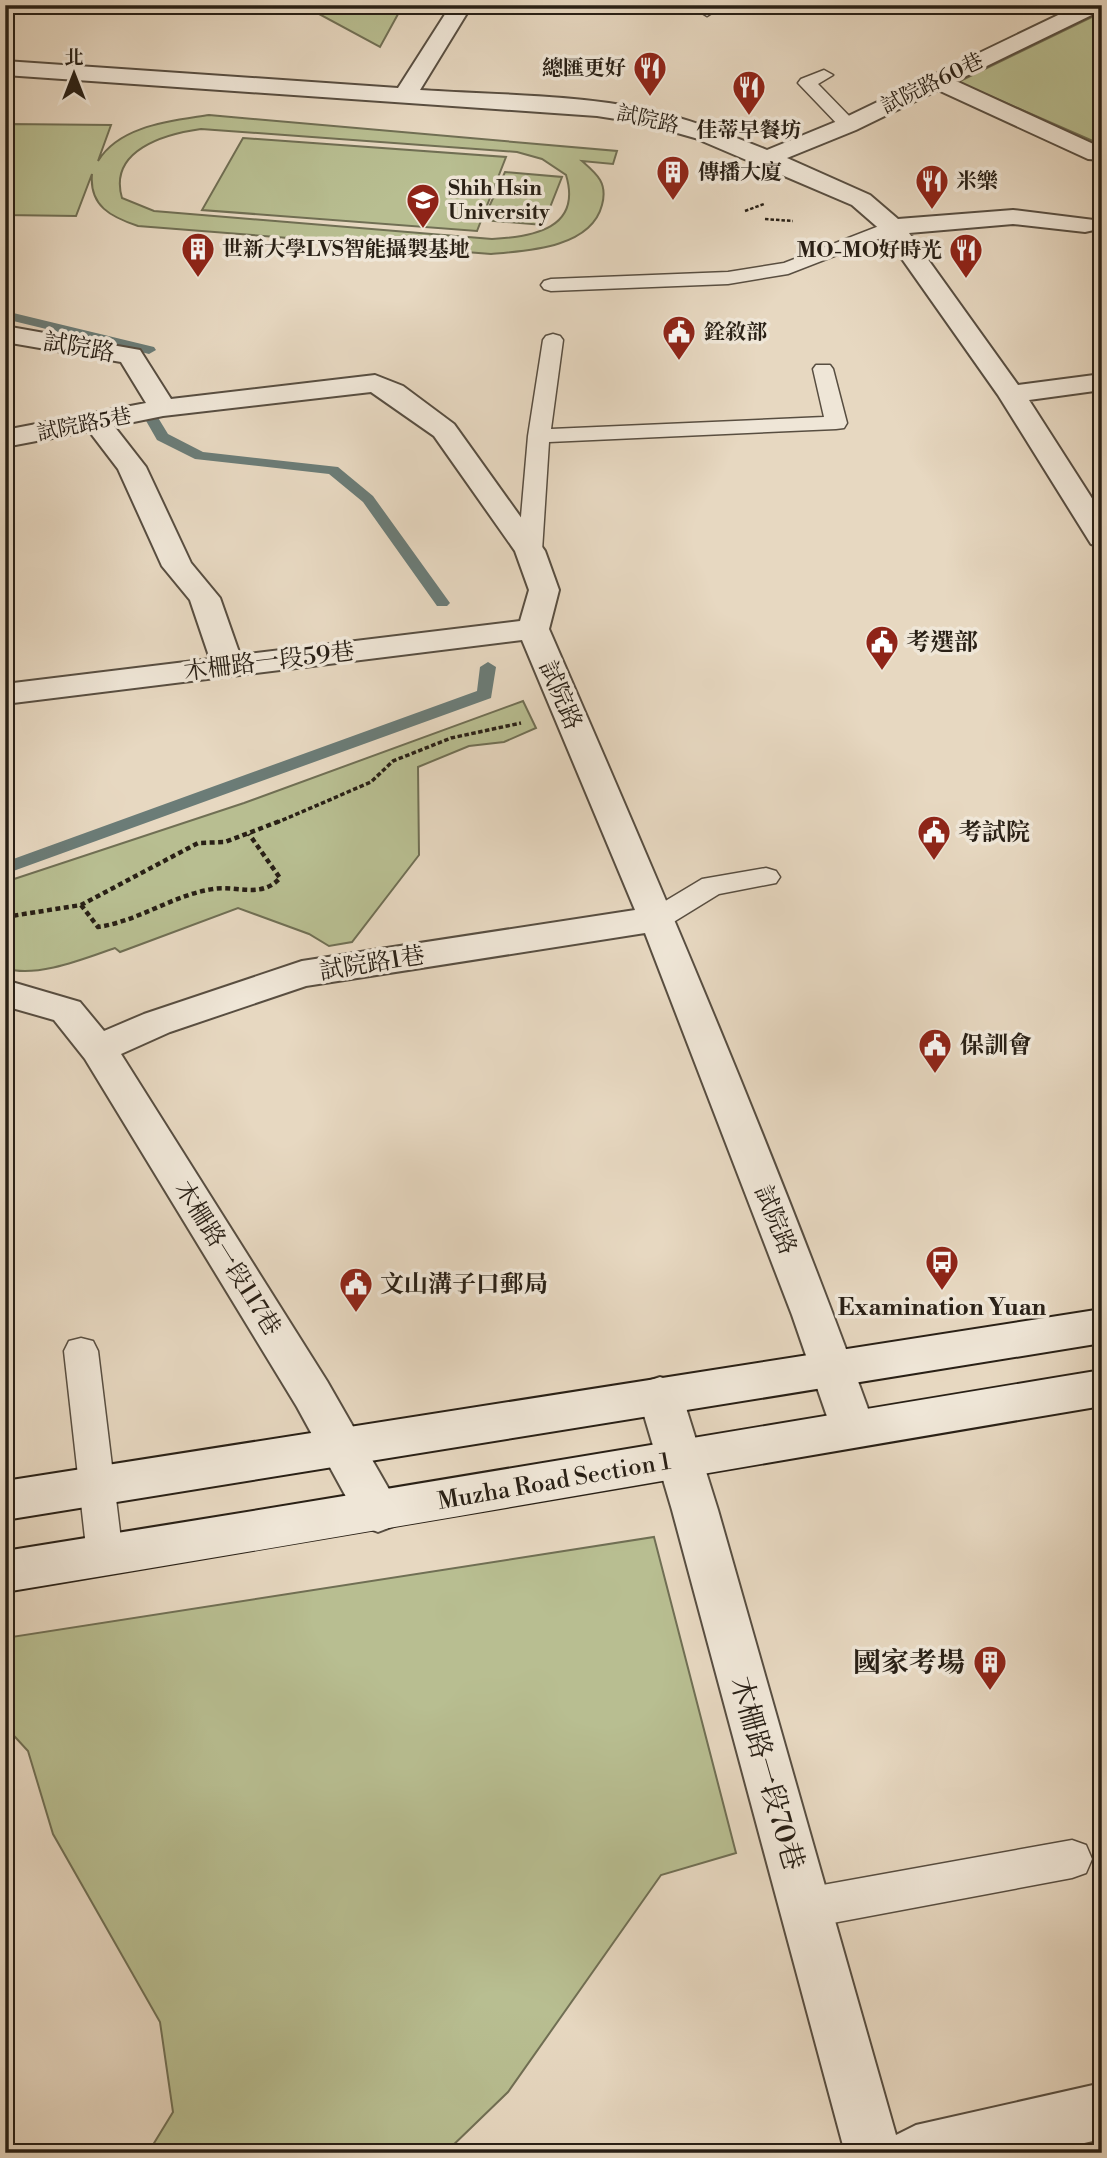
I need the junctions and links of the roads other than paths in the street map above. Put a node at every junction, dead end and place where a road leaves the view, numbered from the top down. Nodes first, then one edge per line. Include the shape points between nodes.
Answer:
1 (461, 5) edge
2 (1096, 5) edge
3 (5, 68) edge
4 (824, 75) dead end
5 (937, 81) junction
6 (405, 95) junction
7 (848, 125) junction
8 (1096, 154) dead end
9 (767, 158) junction
10 (1085, 225) dead end
11 (892, 227) junction
12 (551, 285) dead end
13 (5, 334) edge
14 (552, 340) dead end
15 (823, 369) dead end
16 (1102, 382) edge
17 (1011, 394) junction
18 (163, 408) junction
19 (96, 422) junction
20 (539, 436) junction
21 (5, 439) edge
22 (1102, 538) edge
23 (530, 551) junction
24 (533, 629) junction
25 (228, 666) junction
26 (5, 694) edge
27 (766, 877) dead end
28 (657, 919) junction
29 (5, 993) edge
30 (67, 1011) junction
31 (5, 1019) edge
32 (98, 1049) junction
33 (1102, 1326) edge
34 (81, 1351) dead end
35 (830, 1368) junction
36 (1102, 1388) edge
37 (660, 1395) junction
38 (853, 1428) junction
39 (344, 1448) junction
40 (678, 1458) junction
41 (96, 1487) junction
42 (5, 1501) edge
43 (377, 1513) junction
44 (105, 1556) junction
45 (5, 1572) edge
46 (1072, 1859) dead end
47 (806, 1908) junction
48 (1102, 2111) edge
49 (873, 2153) edge
50 (916, 2153) edge

1 - 6 street
2 - 5 street, 試院路60巷
3 - 6 street, 試院路
4 - 7 lane via 807,83
5 - 7 street, 試院路60巷
5 - 8 street
6 - 9 street, 試院路 via 644,116
7 - 9 street, 試院路60巷
9 - 11 street, 試院路 via 861,200
10 - 11 street via 1013,217
11 - 12 lane via 788,268 728,278
11 - 17 street, 試院路
13 - 18 street, 試院路 via 131,356
14 - 20 lane
15 - 20 lane via 836,423
16 - 17 street
17 - 22 street, 試院路
18 - 19 street, 試院路5巷
18 - 23 street, 試院路 via 375,383 444,429
19 - 21 street, 試院路5巷
19 - 25 street via 132,467 177,566 205,598
20 - 23 lane
23 - 24 street, 試院路 via 544,590
24 - 25 street, 木柵路一段59巷
24 - 28 street, 試院路
25 - 26 street, 木柵路一段59巷
27 - 28 lane via 712,886
28 - 32 street, 試院路1巷 via 302,974 157,1023
28 - 35 street, 試院路 via 814,1315
29 - 30 street
30 - 31 street
30 - 32 street, 木柵路一段117巷
32 - 39 street, 木柵路一段117巷
33 - 35 street
34 - 41 lane
35 - 37 street
35 - 38 street, 試院路
36 - 38 street, Muzha Road Section 1
37 - 39 street
37 - 40 street, 木柵路一段70巷
38 - 40 street, Muzha Road Section 1
39 - 41 street
39 - 43 street, 木柵路一段117巷
40 - 43 street, Muzha Road Section 1
40 - 47 street, 木柵路一段70巷
41 - 42 street
41 - 44 lane
43 - 44 street, Muzha Road Section 1
44 - 45 street, Muzha Road Section 1
46 - 47 lane
47 - 49 street, 木柵路一段70巷
48 - 50 street

